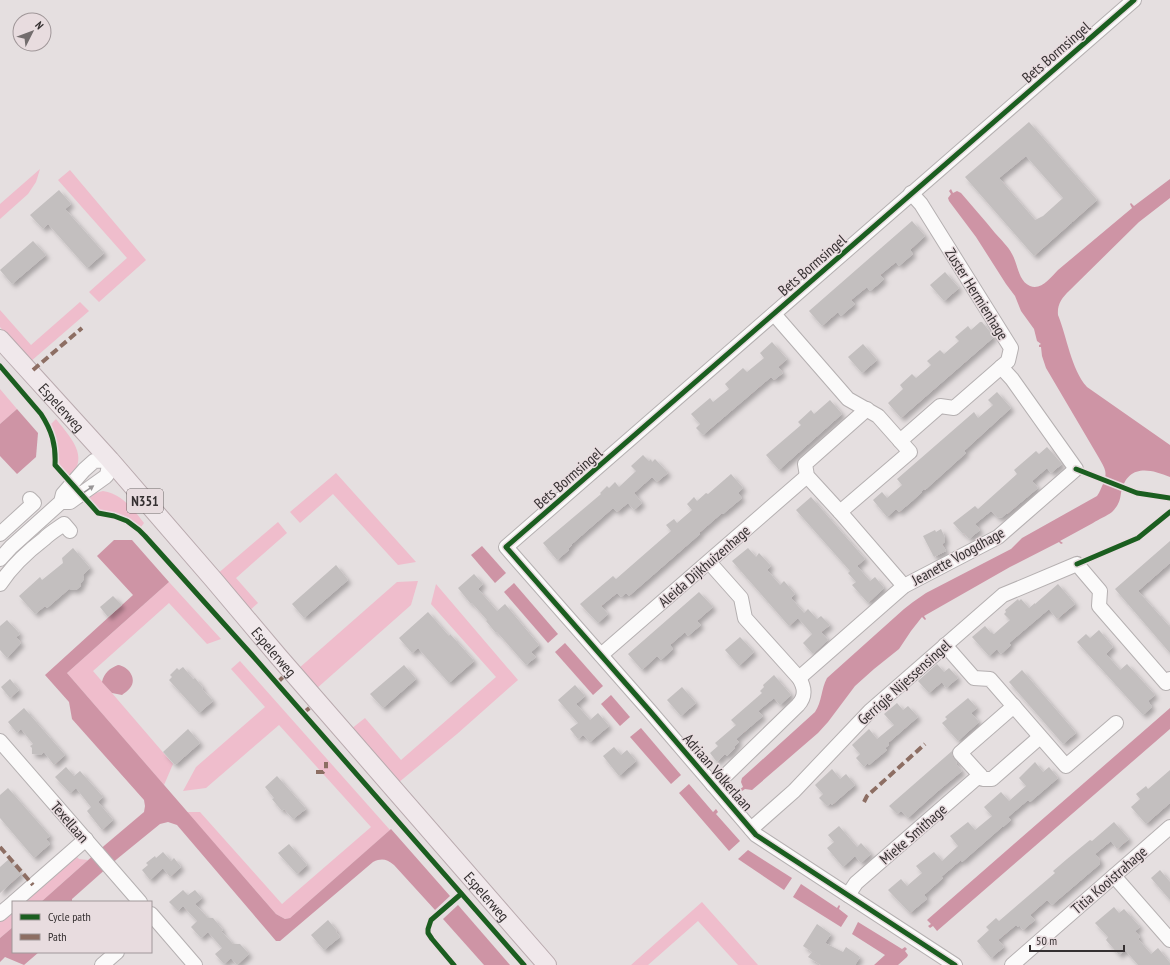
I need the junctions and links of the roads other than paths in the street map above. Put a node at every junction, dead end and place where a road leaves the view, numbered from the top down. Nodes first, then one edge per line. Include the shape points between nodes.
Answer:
1 (1134, 0) edge
2 (911, 193) junction
3 (774, 314) junction
4 (0, 339) edge
5 (0, 350) edge
6 (1001, 367) junction
7 (867, 409) junction
8 (900, 441) junction
9 (104, 465) junction
10 (807, 476) junction
11 (30, 499) dead end
12 (61, 502) junction
13 (840, 512) junction
14 (49, 513) junction
15 (0, 534) edge
16 (506, 548) joint
17 (0, 559) edge
18 (709, 562) junction
19 (0, 584) edge
20 (904, 586) junction
21 (945, 645) junction
22 (601, 655) junction
23 (798, 678) junction
24 (1170, 679) edge
25 (1014, 706) junction
26 (1116, 723) dead end
27 (1040, 737) junction
28 (3, 751) edge
29 (980, 775) junction
30 (713, 785) junction
31 (1170, 828) edge
32 (751, 829) junction
33 (86, 839) junction
34 (1114, 876) junction
35 (848, 895) junction
36 (15, 901) edge
37 (139, 901) edge
38 (12, 904) edge
39 (0, 914) edge
40 (152, 918) edge
41 (1170, 940) edge
42 (116, 953) edge
43 (102, 965) edge
44 (195, 965) edge
45 (539, 965) edge
46 (547, 965) edge
47 (955, 965) edge
48 (1012, 965) edge

1 - 2 street, Bets Bormsingel
2 - 3 street, Bets Bormsingel
2 - 6 street, Zuster Hermienhage via 921,204 1011,348 1008,361
3 - 7 street via 848,398
3 - 16 street, Bets Bormsingel
4 - 9 main road, Espelerweg / N351
5 - 9 main road, Espelerweg / N351
6 - 8 street, Zuster Hermienhage via 954,408 940,406
6 - 20 street, Jeanette Voogdhage via 1076,469 998,538
7 - 8 street via 878,416
7 - 10 street via 805,464
8 - 13 street via 910,452
9 - 12 street via 84,470 63,494
12 -> 9 street via 70,502 102,481
9 - 45 main road, Espelerweg / N351 via 187,566
9 - 46 main road, Espelerweg / N351 via 213,579
10 - 13 street
10 - 18 street, Aleida Dijkhuizenhage
11 - 15 street via 34,503
12 - 14 street
13 - 20 street
14 - 17 street
14 - 19 street via 65,528 44,538 8,572
16 - 22 street, Adriaan Volkerlaan
18 - 22 street, Aleida Dijkhuizenhage
18 - 23 street via 741,598 745,618
20 - 23 street, Jeanette Voogdhage
21 - 24 street, Gerrigje Nijessensingel via 1003,594 1077,564 1100,591 1099,606 1166,683
21 - 25 street via 974,678 990,679
21 - 32 street, Gerrigje Nijessensingel via 870,711 794,791
22 - 30 street, Adriaan Volkerlaan
23 - 30 street via 804,692 801,701
25 - 27 street
25 - 29 street via 960,753
26 - 27 street via 1066,766
27 - 29 street via 992,779 983,779
28 - 33 street, Texellaan
29 - 35 street, Mieke Smithage via 856,883
30 - 32 street, Adriaan Volkerlaan
31 - 34 street, Titia Kooistrahage
32 - 35 street, Adriaan Volkerlaan
33 - 36 street
33 - 37 street, Texellaan
34 - 41 street
34 - 48 street, Titia Kooistrahage
35 - 47 street, Adriaan Volkerlaan
38 - 39 street
40 - 44 street
42 - 43 street

